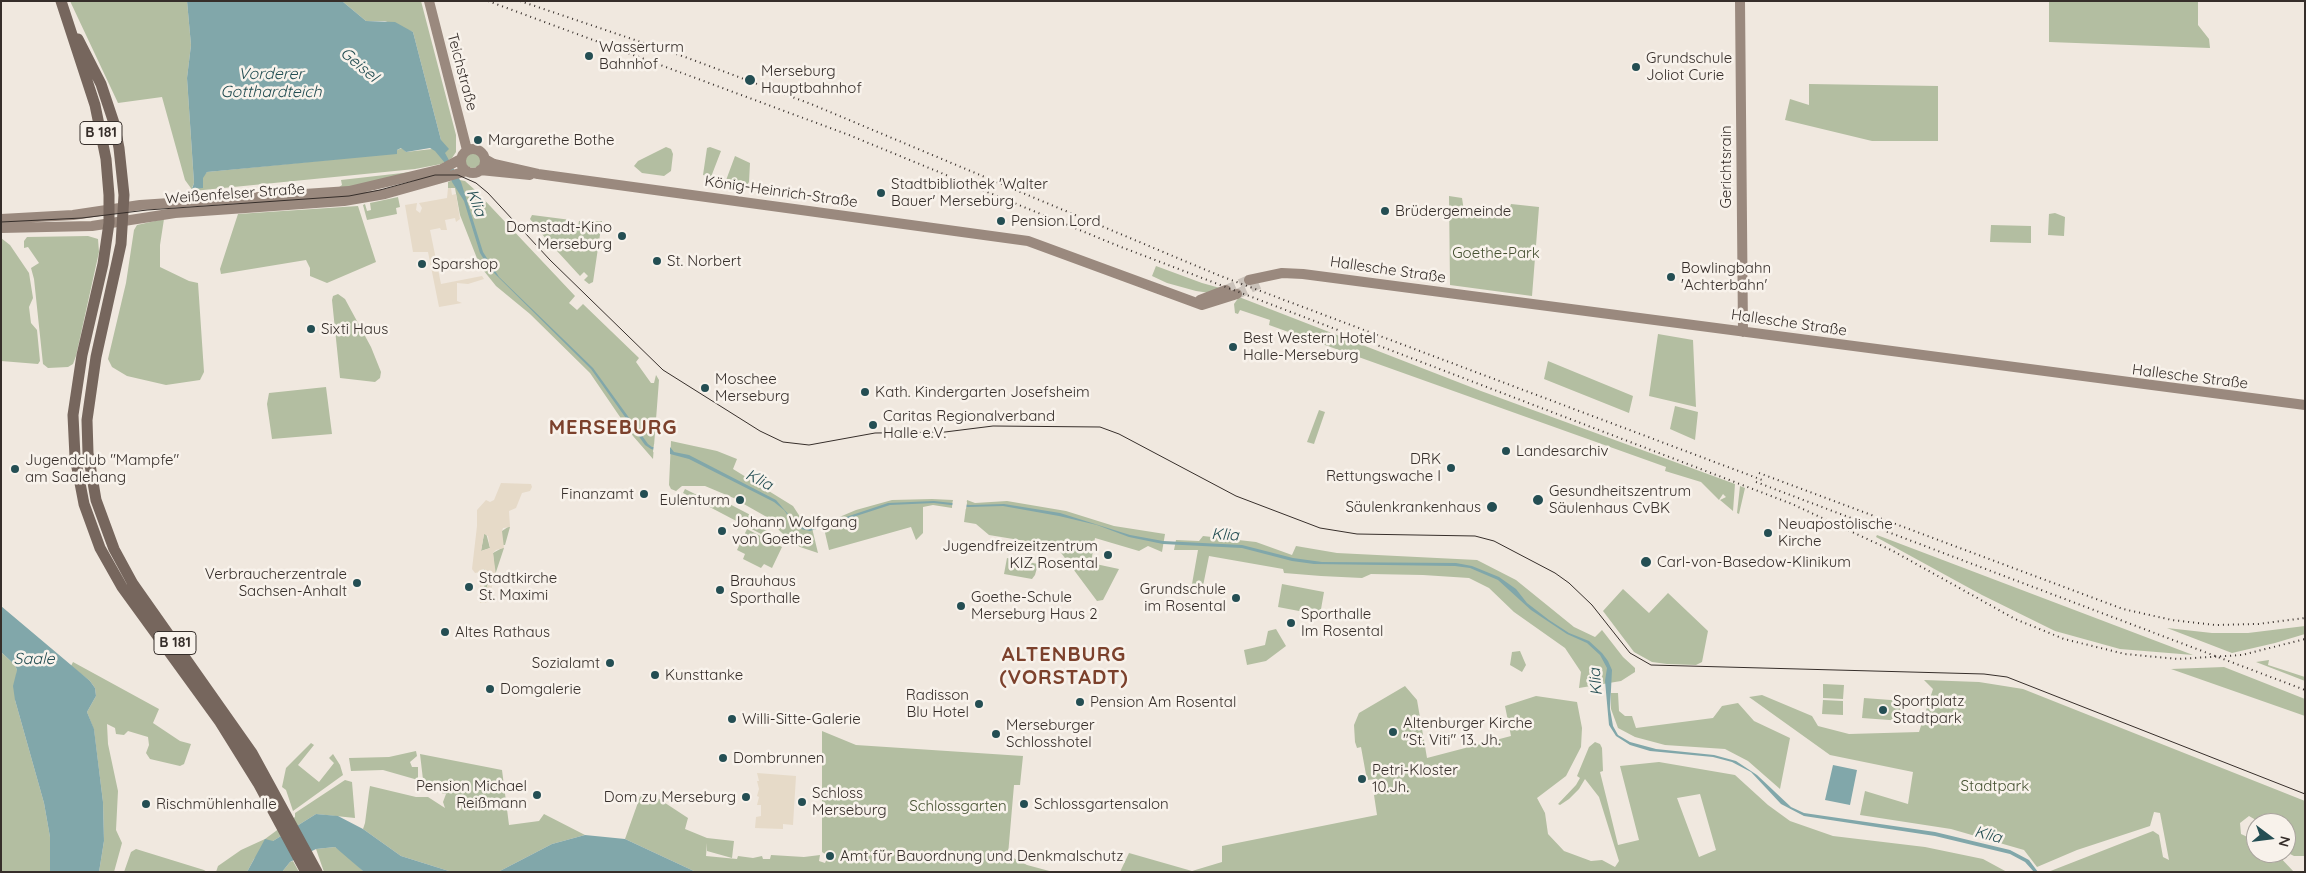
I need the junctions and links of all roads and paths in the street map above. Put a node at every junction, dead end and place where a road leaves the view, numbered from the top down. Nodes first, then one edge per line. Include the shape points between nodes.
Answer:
1 (61, 1) edge
2 (429, 1) edge
3 (1740, 1) edge
4 (72, 29) junction
5 (464, 155) junction
6 (485, 159) junction
7 (480, 170) junction
8 (467, 171) junction
9 (538, 174) junction
10 (124, 207) junction
11 (109, 210) junction
12 (1, 219) edge
13 (124, 220) junction
14 (109, 223) junction
15 (1, 228) edge
16 (1270, 276) junction
17 (1249, 280) tunnel mouth
18 (1260, 284) tunnel mouth
19 (1231, 293) tunnel mouth
20 (1743, 332) junction
21 (2305, 405) edge
22 (278, 809) junction
23 (311, 871) edge

1 - 4 main road, B 181
2 - 5 main road, Teichstraße
3 - 20 main road, Gerichtsrain
4 - 10 main road, B 181 via 101,84 114,123
4 - 11 main road, B 181 via 100,128 107,166
5 - 6 main road via 478,150
5 - 8 main road via 462,166
5 - 10 main road, Weißenfelser Straße via 442,169 349,191
6 - 7 main road
6 - 9 main road, König-Heinrich-Straße
7 - 8 main road
7 - 9 main road, König-Heinrich-Straße
8 - 13 main road, Weißenfelser Straße via 359,199
9 - 19 main road, König-Heinrich-Straße via 1028,241 1202,305
10 - 11 main road, Weißenfelser Straße
10 - 13 main road, B 181
11 - 12 main road, Weißenfelser Straße
11 - 14 main road, B 181
13 - 14 main road, Weißenfelser Straße
13 - 22 main road, B 181 via 117,271 89,398 87,435 96,500 114,549 133,584 242,737
14 - 15 main road, Weißenfelser Straße
14 - 22 main road, B 181 via 75,396 74,440 84,504 100,548 122,587 208,703
16 - 17 main road, Hallesche Straße
16 - 18 main road
16 - 20 main road, Hallesche Straße via 1303,274
20 - 21 main road, Hallesche Straße
22 - 23 main road, B 181

